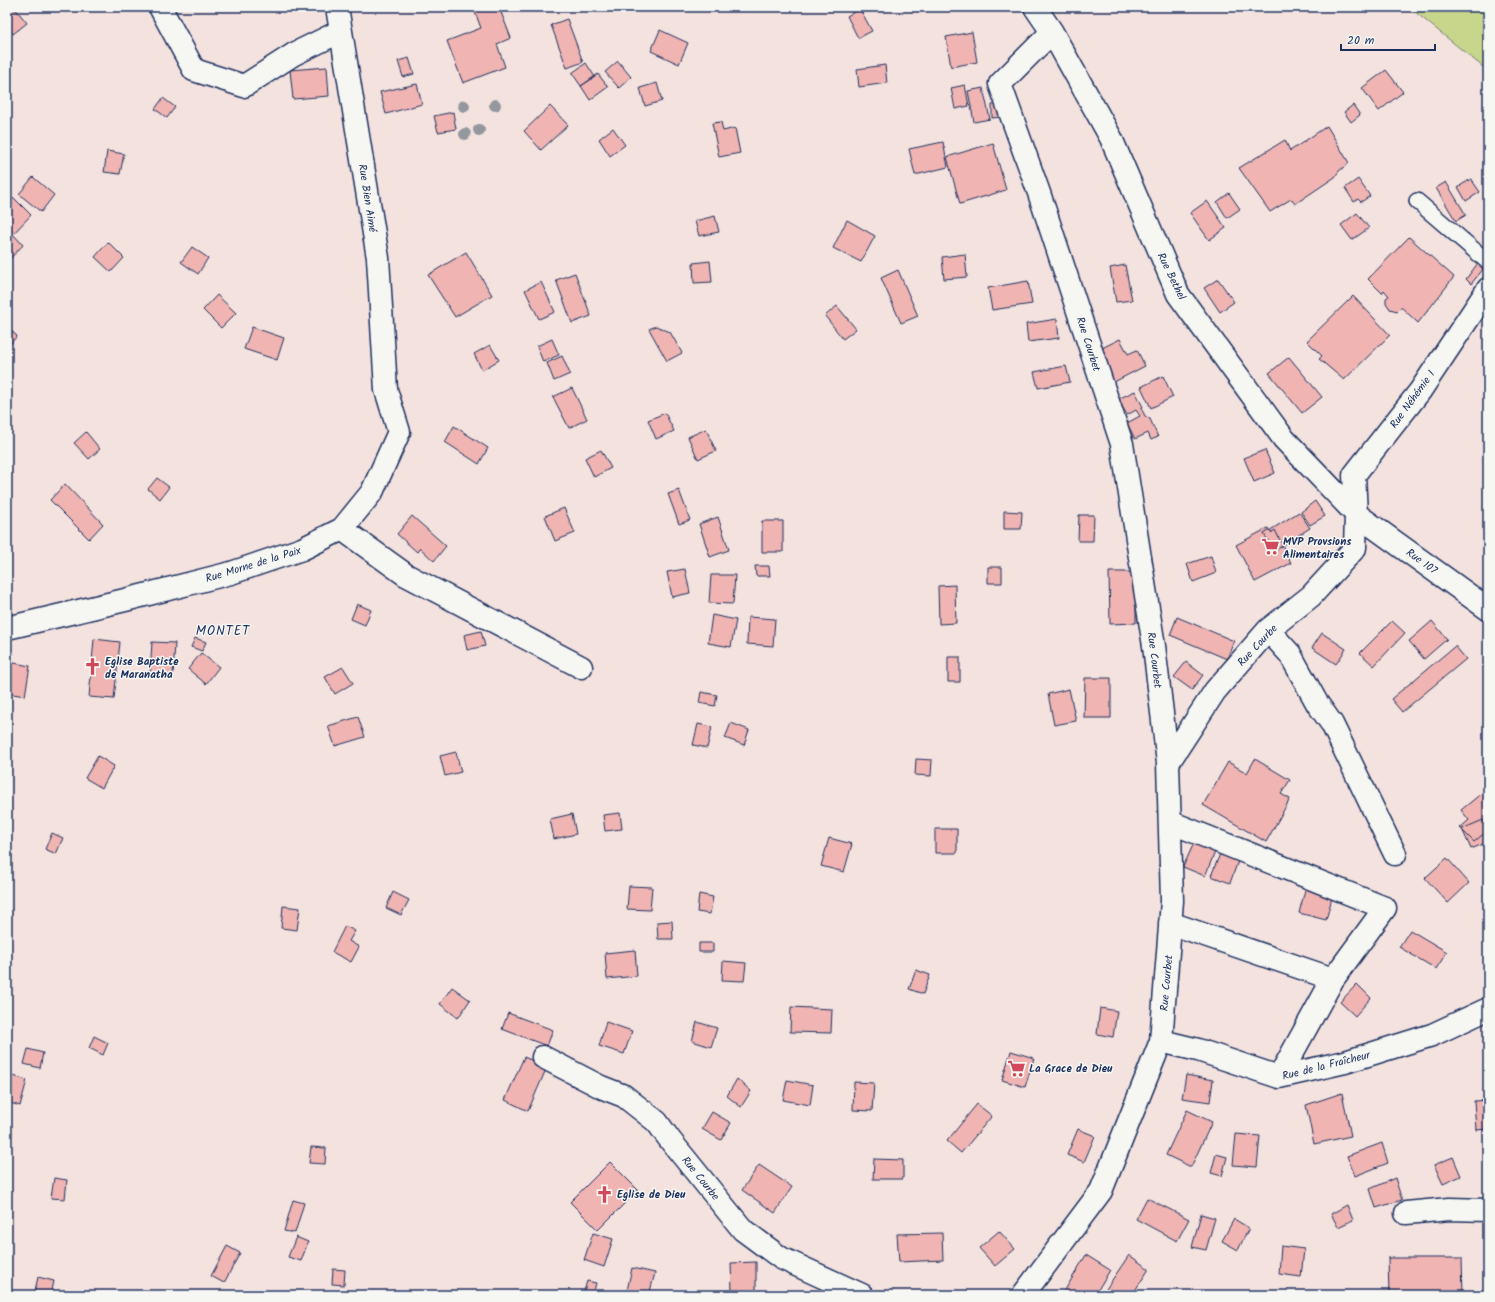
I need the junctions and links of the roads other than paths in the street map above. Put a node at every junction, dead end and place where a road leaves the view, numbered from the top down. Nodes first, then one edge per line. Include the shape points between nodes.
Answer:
1 (160, 7) edge
2 (337, 7) edge
3 (1041, 9) edge
4 (341, 31) junction
5 (1052, 32) junction
6 (1417, 201) dead end
7 (1488, 262) edge
8 (1488, 289) edge
9 (386, 390) joint
10 (1356, 514) junction
11 (342, 529) junction
12 (1488, 609) edge
13 (7, 628) edge
14 (1268, 630) junction
15 (581, 667) dead end
16 (1168, 763) junction
17 (1170, 822) junction
18 (1395, 854) dead end
19 (1170, 923) junction
20 (1333, 979) junction
21 (1488, 1009) edge
22 (1161, 1041) junction
23 (543, 1057) dead end
24 (1279, 1077) junction
25 (1488, 1210) edge
26 (1406, 1213) dead end
27 (862, 1295) edge
28 (1023, 1295) edge

1 - 4 street via 194,70 244,86 294,54
2 - 4 street, Rue Bien Aimé
3 - 5 street, Rue Bethel
4 - 9 street, Rue Bien Aimé via 378,258
5 - 10 street, Rue Bethel via 1111,138 1178,294 1284,439
5 - 16 street, Rue Courbet via 1000,84 1122,444 1154,646
6 - 7 lane
8 - 10 street, Rue Néhémie 1 via 1420,391 1354,475
9 - 11 street, Rue Morne de la Paix via 399,432 372,492
10 - 12 street, Rue 107
10 - 14 street, Rue Courbe via 1355,548 1311,596
11 - 13 street, Rue Morne de la Paix via 302,550 231,573
11 - 15 street via 406,574
14 - 16 street, Rue Courbe via 1215,691
14 - 18 street via 1290,654 1317,703 1332,724
16 - 17 street, Rue Courbet
17 - 19 street, Rue Courbet
17 - 20 street via 1385,908
19 - 20 street
19 - 22 street, Rue Courbet
20 - 24 street
21 - 24 street, Rue de la Fraîcheur via 1432,1035 1345,1062
22 - 24 street, Rue de la Fraîcheur via 1198,1050
22 - 28 street, Rue Courbet via 1101,1191
23 - 27 street, Rue Courbe via 624,1096 657,1122 743,1230 781,1258
25 - 26 street via 1449,1209

